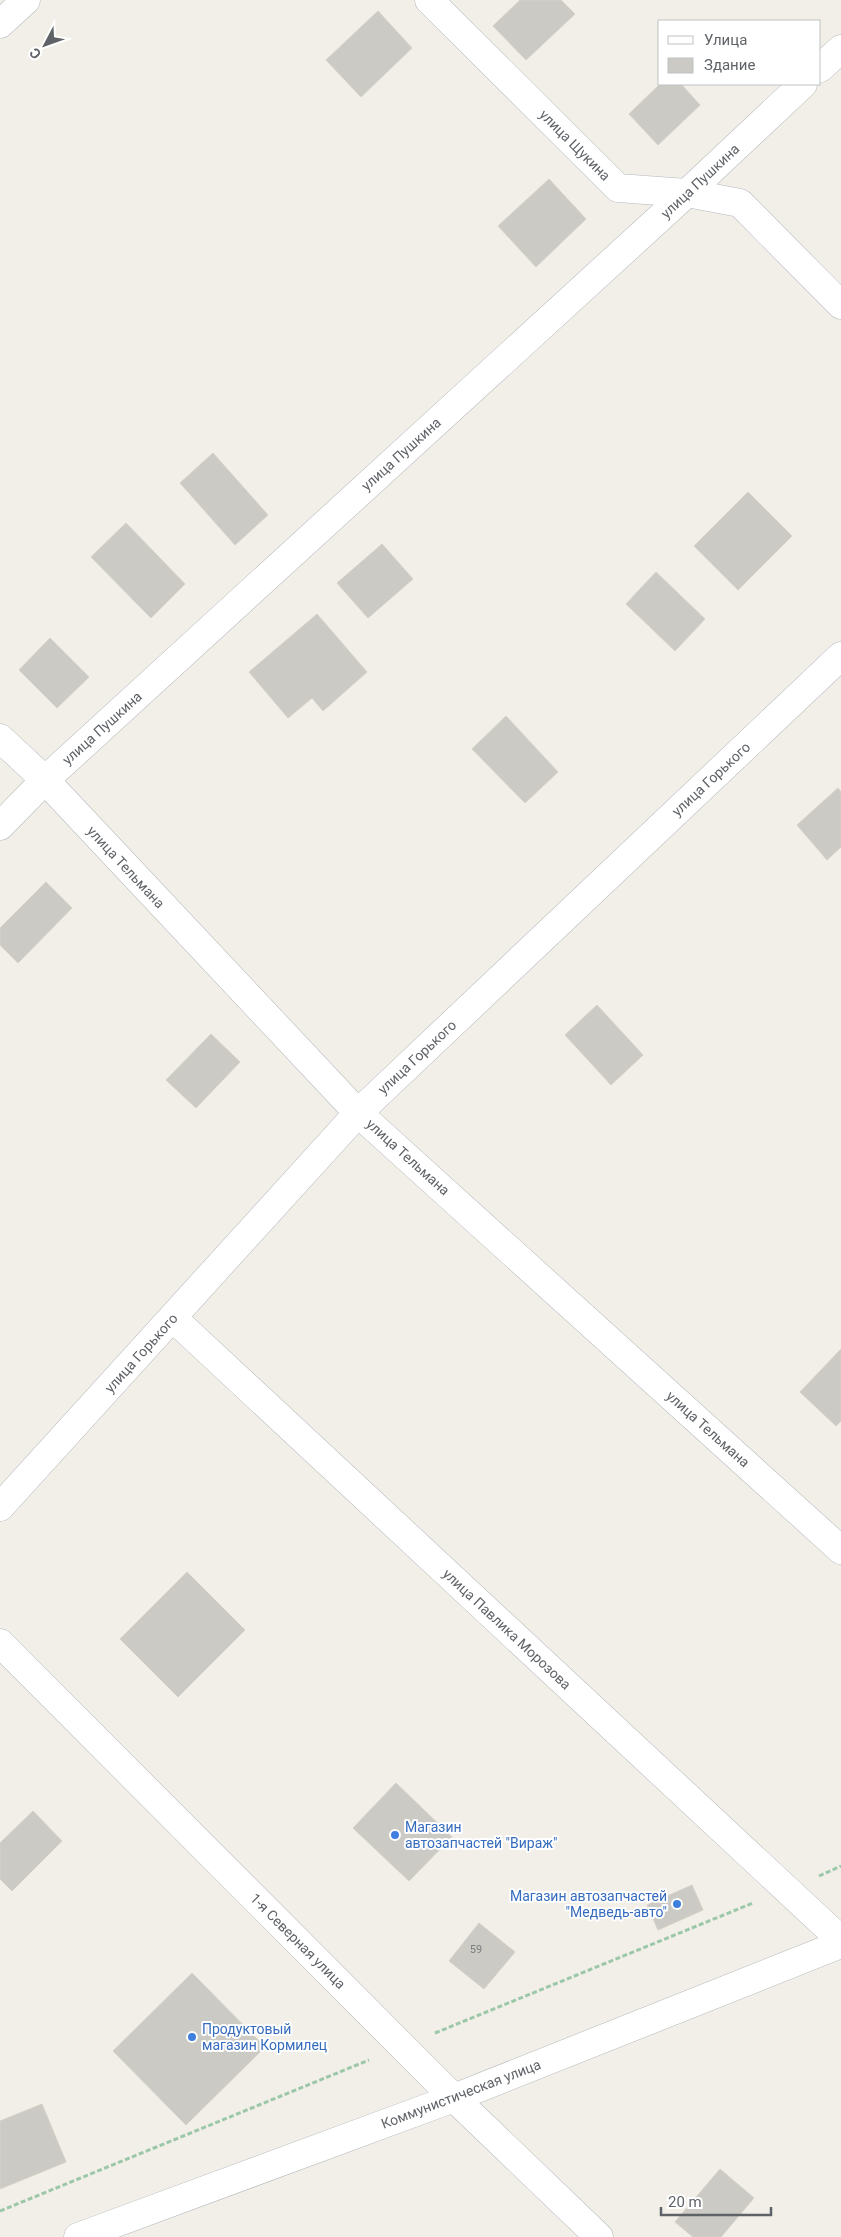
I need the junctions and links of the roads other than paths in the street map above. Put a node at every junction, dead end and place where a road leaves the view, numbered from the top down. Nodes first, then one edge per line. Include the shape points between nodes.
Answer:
1 (26, 0) edge
2 (428, 0) edge
3 (0, 24) edge
4 (841, 48) edge
5 (821, 67) edge
6 (802, 85) edge
7 (687, 193) junction
8 (841, 305) edge
9 (841, 656) edge
10 (0, 738) edge
11 (45, 780) junction
12 (0, 826) edge
13 (358, 1113) junction
14 (173, 1318) junction
15 (0, 1507) edge
16 (841, 1550) edge
17 (0, 1643) edge
18 (841, 1940) edge
19 (841, 1944) edge
20 (454, 2098) junction
21 (78, 2237) edge
22 (599, 2237) edge

1 - 3 street
2 - 7 street, улица Щукина via 618,188
4 - 5 street
6 - 7 street, улица Пушкина
7 - 8 street, улица Щукина via 740,203
7 - 11 street, улица Пушкина
9 - 13 street, улица Горького
10 - 11 street, улица Тельмана
11 - 12 street, улица Пушкина
11 - 13 street, улица Тельмана
13 - 14 street, улица Горького
13 - 16 street, улица Тельмана
14 - 15 street, улица Горького
14 - 18 street, улица Павлика Морозова
17 - 20 street, 1-я Северная улица
19 - 20 street, Коммунистическая улица
20 - 21 street, Коммунистическая улица
20 - 22 street, 1-я Северная улица

